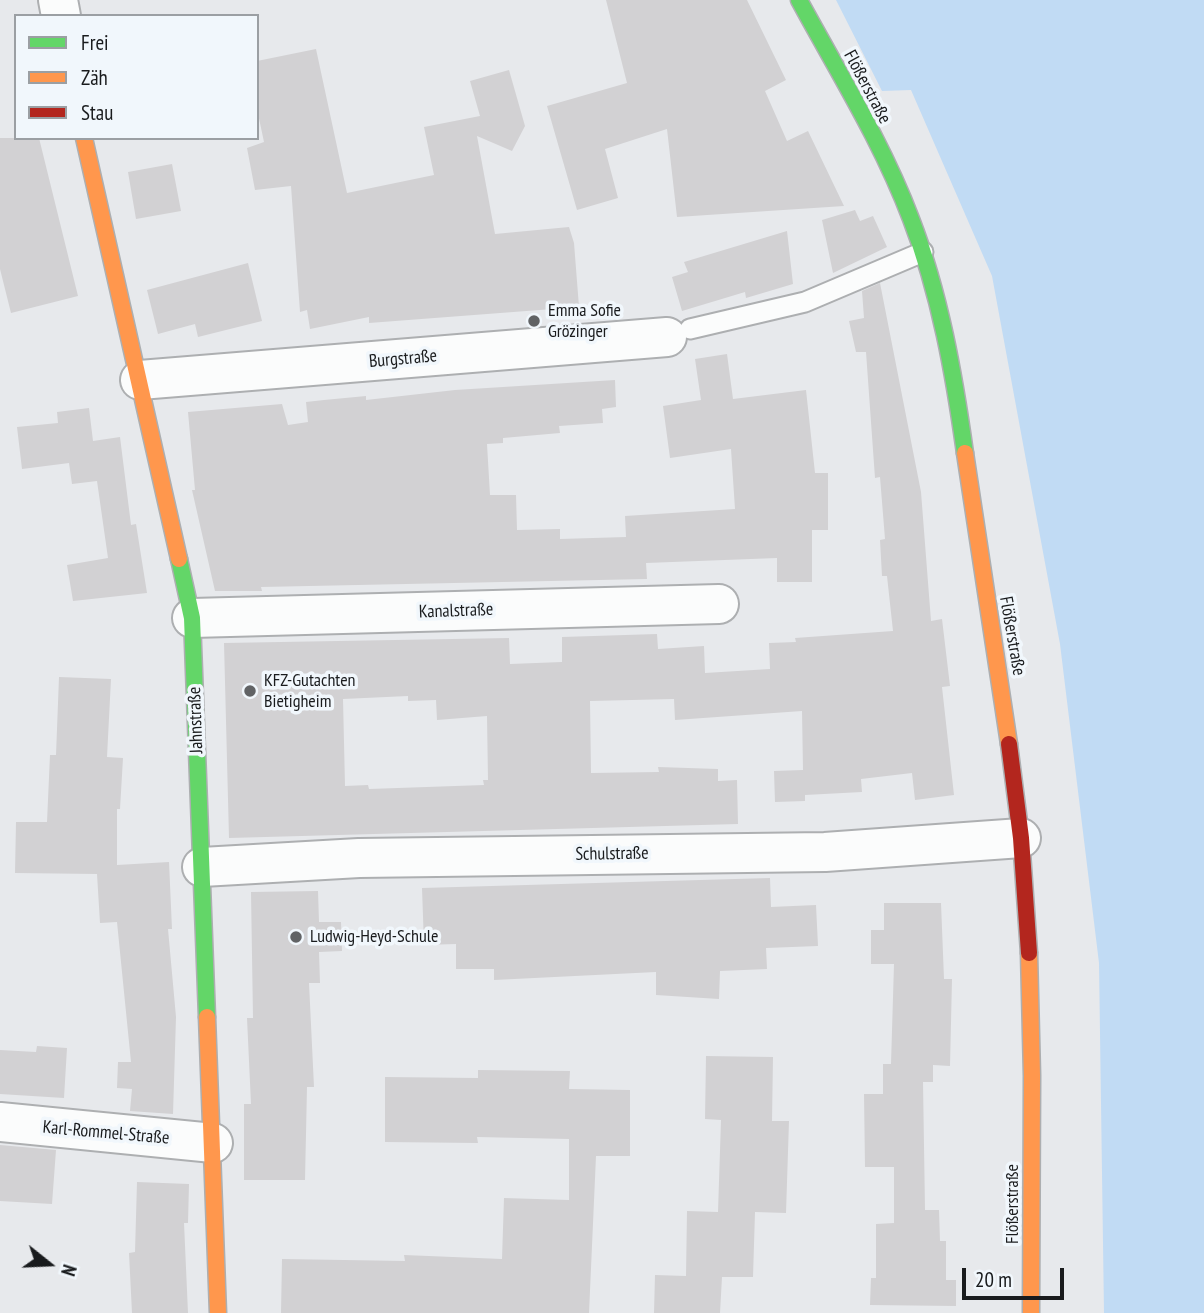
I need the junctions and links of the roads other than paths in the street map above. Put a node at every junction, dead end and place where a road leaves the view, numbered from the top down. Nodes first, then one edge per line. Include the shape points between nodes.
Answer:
1 (799, 0) edge
2 (84, 140) edge
3 (923, 252) junction
4 (678, 333) joint
5 (140, 380) junction
6 (719, 604) dead end
7 (192, 618) junction
8 (1021, 838) junction
9 (202, 867) junction
10 (0, 1122) edge
11 (213, 1143) junction
12 (218, 1313) edge
13 (1031, 1313) edge

1 - 3 street, Flößerstraße via 903,195
2 - 5 street, Jahnstraße
3 - 4 lane, Burgstraße via 805,302
3 - 8 street, Flößerstraße via 952,367 996,639
4 - 5 street, Burgstraße
5 - 7 street, Jahnstraße
6 - 7 street, Kanalstraße
7 - 9 street, Jahnstraße
8 - 9 street, Schulstraße via 825,852 359,858
8 - 13 street, Flößerstraße via 1033,1084
9 - 11 street, Jahnstraße
10 - 11 street, Karl-Rommel-Straße
11 - 12 street, Jahnstraße

